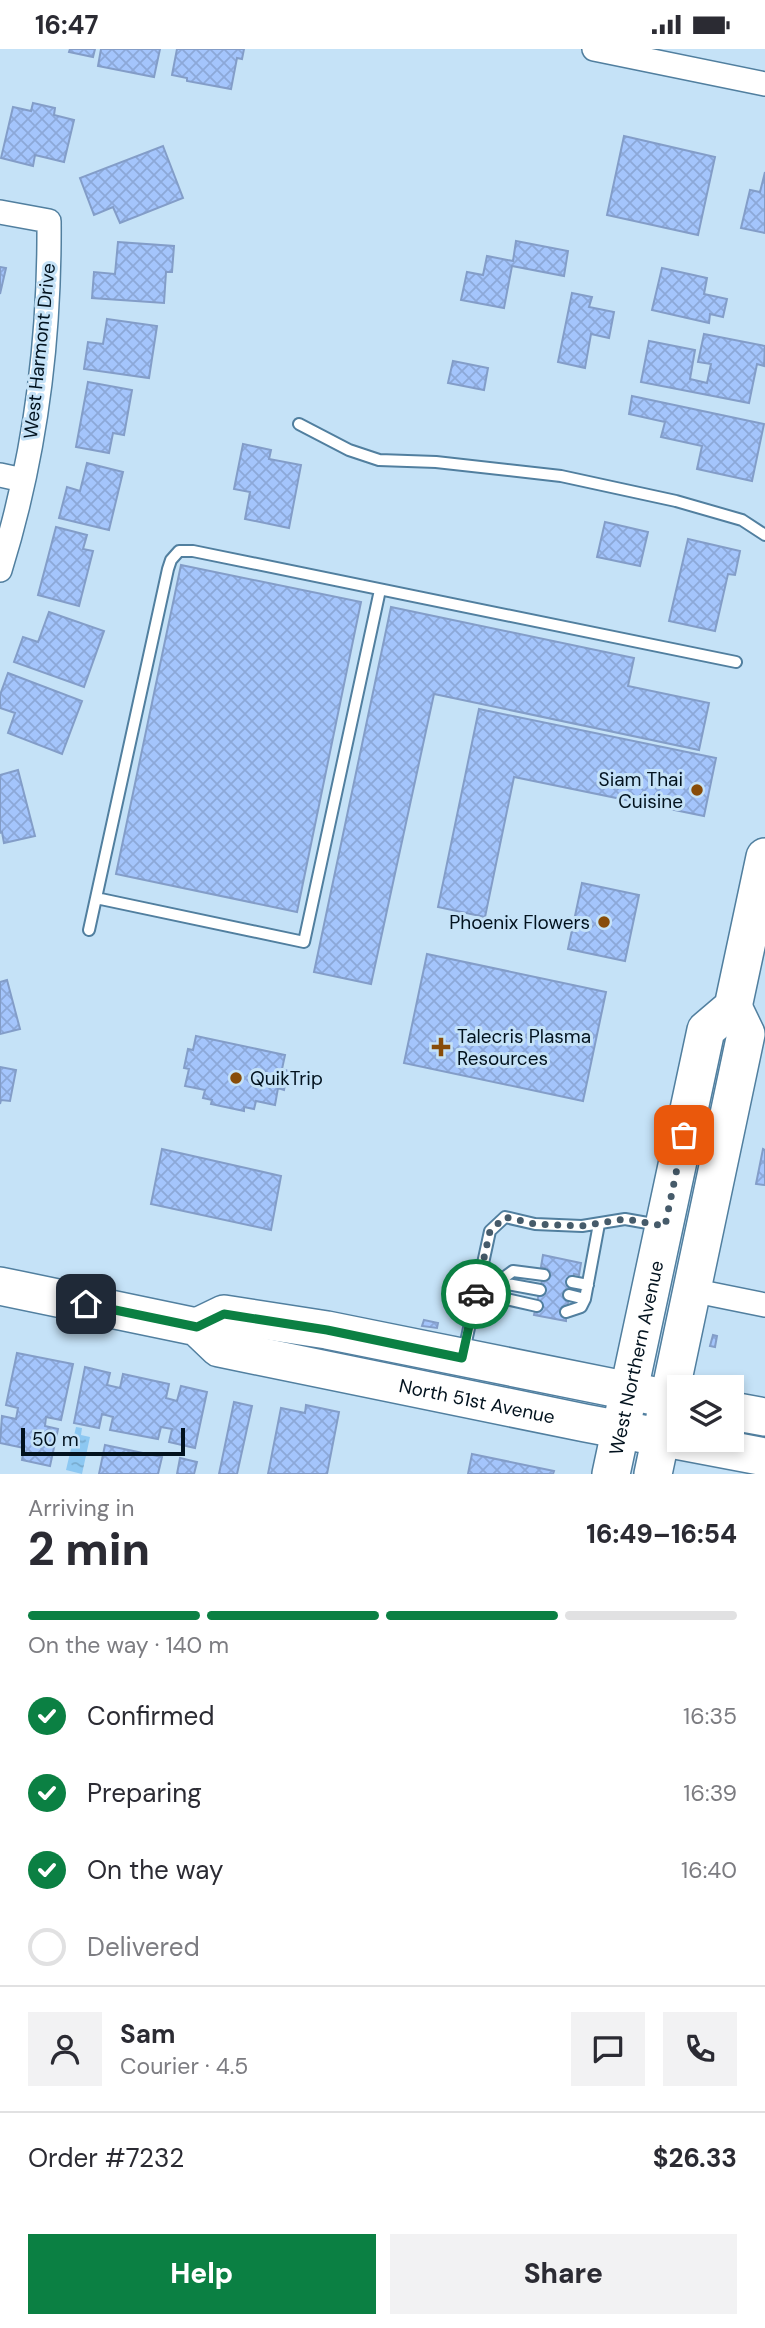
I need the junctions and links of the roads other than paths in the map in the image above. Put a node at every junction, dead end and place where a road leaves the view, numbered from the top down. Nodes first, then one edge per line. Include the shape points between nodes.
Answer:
1 (594, 49) edge
2 (765, 84) edge
3 (0, 212) edge
4 (299, 424) dead end
5 (0, 475) edge
6 (23, 479) junction
7 (765, 535) edge
8 (0, 571) edge
9 (380, 590) junction
10 (736, 662) dead end
11 (765, 857) edge
12 (96, 898) junction
13 (89, 930) dead end
14 (733, 1007) junction
15 (599, 1224) junction
16 (665, 1226) junction
17 (544, 1275) dead end
18 (480, 1279) junction
19 (498, 1282) junction
20 (572, 1282) dead end
21 (588, 1285) junction
22 (0, 1286) edge
23 (541, 1290) dead end
24 (691, 1290) junction
25 (569, 1295) dead end
26 (584, 1299) junction
27 (765, 1305) edge
28 (537, 1306) dead end
29 (566, 1312) dead end
30 (197, 1327) junction
31 (462, 1358) junction
32 (678, 1375) edge
33 (629, 1392) junction
34 (667, 1399) edge
35 (744, 1413) edge
36 (765, 1417) edge
37 (667, 1418) edge
38 (620, 1430) junction
39 (660, 1437) junction
40 (765, 1457) edge
41 (611, 1474) edge
42 (653, 1474) edge

1 - 2 street
3 - 6 street, West Harmont Drive via 49,221 46,318 36,417
4 - 7 lane via 379,460 561,476 742,520
5 - 6 street
6 - 8 street, West Harmont Drive
9 - 10 lane
9 - 12 lane via 193,551 179,551 171,559
9 - 12 lane via 304,942
11 - 14 main road
12 - 13 lane
14 - 16 main road, West Northern Avenue via 706,1030
14 - 24 main road, West Northern Avenue via 746,1034
15 - 16 lane via 625,1219
15 - 18 lane via 535,1224 505,1217 490,1231
15 - 21 lane
16 - 33 main road, West Northern Avenue
17 - 19 lane via 513,1271
18 - 19 lane
18 - 31 lane
19 - 23 lane
19 - 28 lane via 506,1299
20 - 21 lane
21 - 26 lane
22 - 30 main road, North 51st Avenue
24 - 27 street
24 - 32 main road, West Northern Avenue
25 - 26 lane
26 - 29 lane via 581,1307
30 - 31 main road, North 51st Avenue via 224,1314
30 - 38 main road, North 51st Avenue via 219,1348
31 - 33 main road, North 51st Avenue
33 - 34 main road, North 51st Avenue
33 - 38 main road, West Northern Avenue
35 - 36 main road
37 - 39 main road, West Northern Avenue
38 - 39 main road, North 51st Avenue
38 - 41 main road, West Northern Avenue
39 - 40 main road, North 51st Avenue
39 - 42 main road, West Northern Avenue

